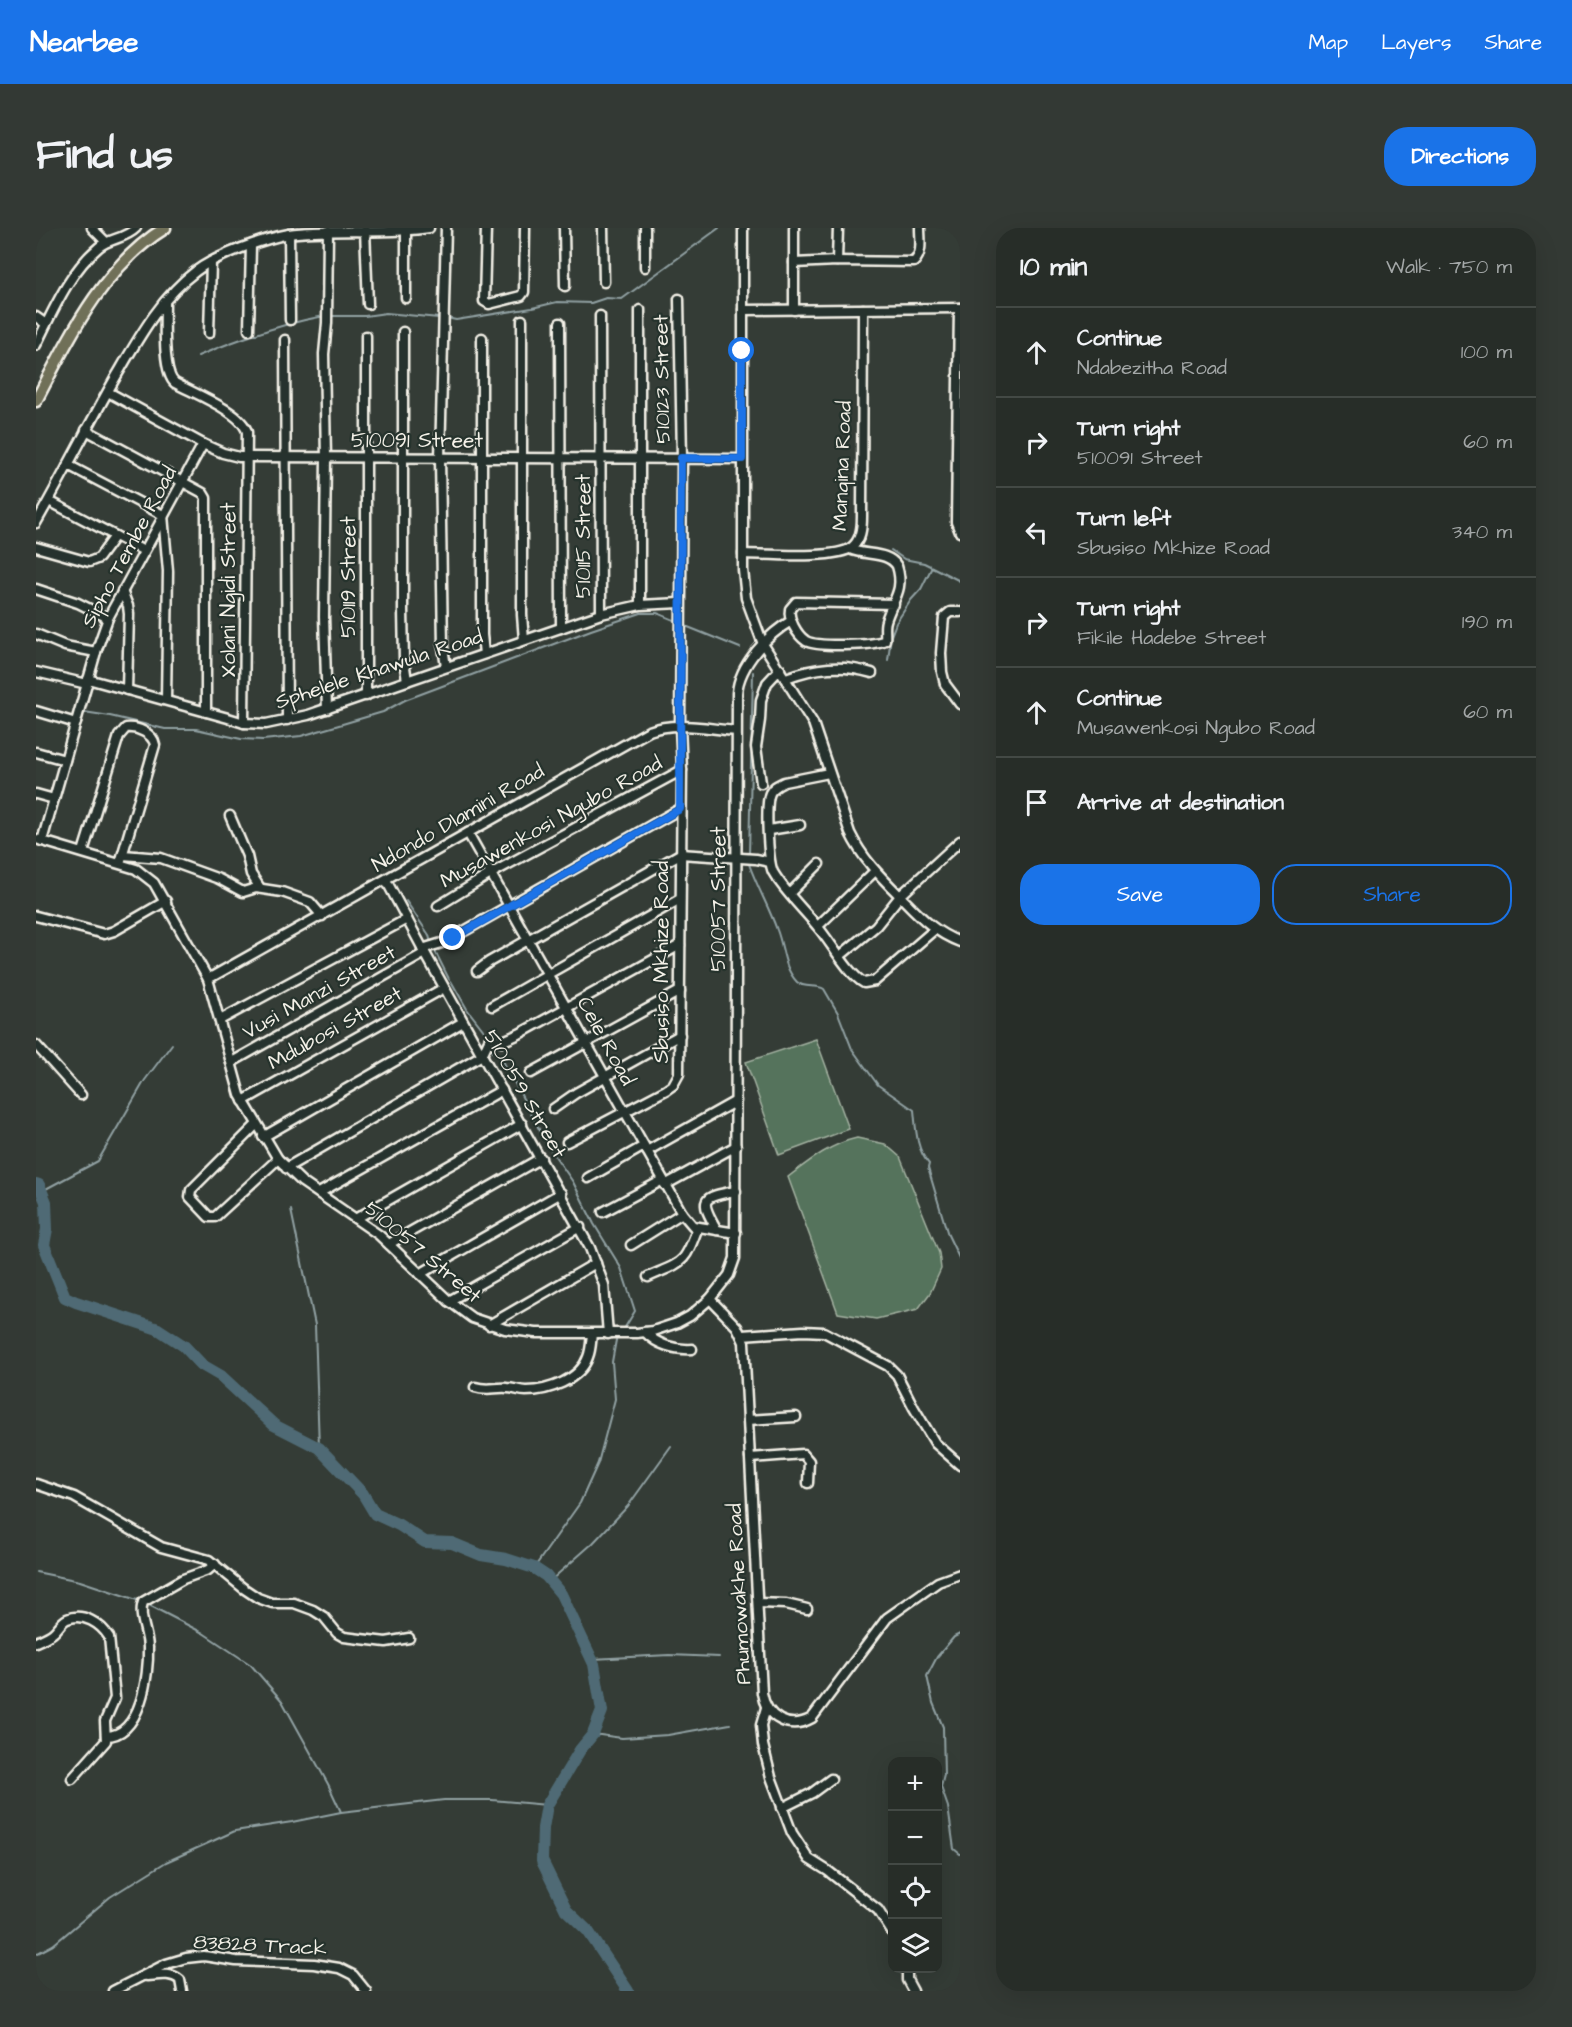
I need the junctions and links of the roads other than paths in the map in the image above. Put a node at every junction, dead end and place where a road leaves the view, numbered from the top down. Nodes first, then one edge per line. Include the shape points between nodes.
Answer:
1 (92, 228) edge
2 (136, 228) edge
3 (165, 228) edge
4 (429, 228) edge
5 (446, 228) edge
6 (486, 228) edge
7 (525, 228) edge
8 (564, 228) edge
9 (603, 228) edge
10 (645, 228) edge
11 (744, 228) edge
12 (794, 228) edge
13 (838, 228) edge
14 (920, 228) edge
15 (365, 230) junction
16 (328, 231) junction
17 (405, 231) junction
18 (289, 234) junction
19 (106, 242) junction
20 (251, 245) junction
21 (837, 261) junction
22 (211, 262) junction
23 (795, 263) junction
24 (645, 267) dead end
25 (604, 282) dead end
26 (566, 285) dead end
27 (406, 298) dead end
28 (679, 299) dead end
29 (165, 302) junction
30 (368, 304) dead end
31 (959, 308) edge
32 (862, 309) junction
33 (639, 310) dead end
34 (744, 310) junction
35 (794, 310) junction
36 (600, 316) dead end
37 (36, 317) edge
38 (290, 320) dead end
39 (522, 320) dead end
40 (560, 323) dead end
41 (46, 324) junction
42 (249, 330) dead end
43 (403, 332) dead end
44 (209, 333) dead end
45 (366, 336) dead end
46 (482, 338) dead end
47 (285, 340) dead end
48 (36, 345) edge
49 (960, 353) edge
50 (108, 392) junction
51 (36, 401) edge
52 (86, 430) junction
53 (203, 444) junction
54 (246, 458) junction
55 (285, 458) junction
56 (326, 458) junction
57 (365, 458) junction
58 (404, 458) junction
59 (440, 458) junction
60 (483, 458) junction
61 (521, 458) junction
62 (561, 458) junction
63 (601, 458) junction
64 (639, 458) junction
65 (681, 458) junction
66 (742, 459) junction
67 (68, 465) junction
68 (183, 483) junction
69 (49, 501) junction
70 (163, 515) junction
71 (36, 523) edge
72 (960, 532) edge
73 (115, 536) junction
74 (36, 547) edge
75 (850, 549) junction
76 (144, 551) junction
77 (743, 554) junction
78 (36, 589) edge
79 (122, 591) junction
80 (680, 603) junction
81 (894, 604) junction
82 (640, 605) junction
83 (960, 612) edge
84 (601, 614) junction
85 (108, 618) junction
86 (791, 621) junction
87 (561, 628) junction
88 (36, 634) edge
89 (524, 640) junction
90 (763, 644) junction
91 (96, 652) junction
92 (484, 654) junction
93 (446, 668) junction
94 (780, 669) junction
95 (36, 672) edge
96 (872, 673) dead end
97 (786, 678) junction
98 (88, 681) junction
99 (407, 681) junction
100 (128, 690) junction
101 (366, 696) junction
102 (166, 700) junction
103 (960, 704) edge
104 (327, 709) junction
105 (36, 711) edge
106 (206, 712) junction
107 (287, 720) junction
108 (76, 723) junction
109 (244, 723) junction
110 (680, 726) junction
111 (736, 731) junction
112 (36, 752) edge
113 (65, 760) junction
114 (682, 770) junction
115 (829, 773) junction
116 (761, 783) dead end
117 (36, 794) edge
118 (54, 799) junction
119 (680, 809) junction
120 (230, 816) dead end
121 (800, 825) dead end
122 (769, 830) junction
123 (468, 833) junction
124 (39, 840) edge
125 (960, 841) edge
126 (82, 852) junction
127 (680, 854) junction
128 (736, 858) junction
129 (122, 859) junction
130 (770, 862) junction
131 (819, 864) dead end
132 (875, 871) junction
133 (492, 873) junction
134 (386, 880) junction
135 (260, 888) junction
136 (790, 893) junction
137 (900, 896) junction
138 (680, 900) junction
139 (166, 902) junction
140 (438, 906) dead end
141 (509, 906) junction
142 (36, 916) edge
143 (322, 916) junction
144 (407, 919) junction
145 (818, 926) junction
146 (934, 930) junction
147 (528, 940) junction
148 (960, 942) edge
149 (680, 945) junction
150 (423, 951) junction
151 (840, 956) junction
152 (477, 971) dead end
153 (547, 974) junction
154 (208, 979) junction
155 (444, 988) junction
156 (680, 991) junction
157 (492, 1006) dead end
158 (566, 1008) junction
159 (220, 1020) junction
160 (463, 1022) junction
161 (680, 1035) junction
162 (586, 1042) junction
163 (36, 1045) edge
164 (482, 1055) junction
165 (232, 1062) junction
166 (531, 1073) dead end
167 (605, 1077) junction
168 (502, 1090) junction
169 (81, 1095) dead end
170 (243, 1101) junction
171 (736, 1101) junction
172 (552, 1109) dead end
173 (624, 1110) junction
174 (522, 1124) junction
175 (256, 1125) junction
176 (263, 1137) junction
177 (567, 1142) dead end
178 (736, 1146) junction
179 (645, 1148) junction
180 (541, 1158) junction
181 (278, 1159) junction
182 (286, 1168) junction
183 (588, 1178) dead end
184 (664, 1183) junction
185 (736, 1191) junction
186 (319, 1193) junction
187 (561, 1193) junction
188 (603, 1212) dead end
189 (681, 1213) junction
190 (357, 1218) junction
191 (580, 1227) junction
192 (698, 1227) junction
193 (717, 1230) junction
194 (736, 1233) junction
195 (389, 1244) junction
196 (631, 1245) dead end
197 (596, 1263) junction
198 (420, 1274) junction
199 (648, 1277) dead end
200 (710, 1299) junction
201 (449, 1301) junction
202 (489, 1324) junction
203 (645, 1332) junction
204 (592, 1334) junction
205 (608, 1334) junction
206 (742, 1335) junction
207 (692, 1348) dead end
208 (475, 1387) dead end
209 (796, 1417) dead end
210 (748, 1420) junction
211 (750, 1458) junction
212 (960, 1465) edge
213 (36, 1484) edge
214 (808, 1484) dead end
215 (214, 1564) junction
216 (960, 1574) edge
217 (758, 1603) junction
218 (807, 1609) dead end
219 (409, 1638) dead end
220 (36, 1642) edge
221 (766, 1708) junction
222 (106, 1736) junction
223 (72, 1779) dead end
224 (831, 1779) dead end
225 (782, 1808) junction
226 (888, 1926) edge
227 (907, 1973) edge
228 (144, 1976) junction
229 (113, 1991) edge
230 (182, 1991) edge
231 (366, 1991) edge
232 (913, 1991) edge

1 - 19 street
2 - 19 street
3 - 51 main road via 132,254 102,288
4 - 17 street
5 - 59 street
6 - 7 street via 484,301 489,304 524,292
8 - 26 street
9 - 25 street
10 - 24 street
11 - 34 street
12 - 23 street
13 - 21 street
14 - 21 street via 921,250 914,262
15 - 16 street
15 - 17 street
15 - 30 street
16 - 18 street
16 - 56 street
17 - 27 street
18 - 20 street
18 - 38 street
19 - 41 street via 75,274
20 - 22 street
20 - 42 street
21 - 23 street
22 - 29 street via 195,271
22 - 44 street
23 - 35 street
28 - 65 street, 510123 Street
29 - 50 street
29 - 54 street, Xolani Ngidi Street via 170,378 239,418 247,432
31 - 32 street
31 - 49 street
32 - 35 street
32 - 75 street, Manqina Road via 862,517 858,541
33 - 64 street, 510123 Street
34 - 35 street
34 - 66 street
36 - 63 street, 510115 Street
37 - 41 street
39 - 61 street
40 - 62 street
41 - 48 street
43 - 58 street
45 - 57 street, 510119 Street
46 - 60 street
47 - 55 street
49 - 72 street via 956,522
50 - 52 street
50 - 53 street, 510091 Street
52 - 67 street
52 - 68 street
53 - 54 street, 510091 Street
53 - 68 street, Sipho Tembe Road
54 - 55 street, 510091 Street
54 - 109 street, Xolani Ngidi Street
55 - 56 street, 510091 Street
55 - 107 street
56 - 57 street, 510091 Street
56 - 104 street
57 - 58 street, 510091 Street
57 - 101 street, 510119 Street
58 - 59 street, 510091 Street
58 - 99 street via 403,610
59 - 60 street, 510091 Street
59 - 93 street
60 - 61 street, 510091 Street
60 - 92 street
61 - 62 street, 510091 Street
61 - 89 street
62 - 63 street, 510091 Street
62 - 87 street
63 - 64 street, 510091 Street
63 - 84 street, 510115 Street
64 - 65 street, 510091 Street
64 - 82 street, 510123 Street
65 - 66 street, 510091 Street
65 - 80 street, Sbusiso Mkhize Road
66 - 77 street
67 - 69 street
67 - 70 street
68 - 70 street, Sipho Tembe Road
68 - 106 street via 203,494 207,502
69 - 71 street
69 - 73 street
70 - 76 street, Sipho Tembe Road
70 - 102 street via 168,571
73 - 74 street via 99,558 89,562
73 - 76 street
75 - 77 street, Manqina Road via 831,554
75 - 81 street via 895,562 899,587
76 - 79 street, Sipho Tembe Road
77 - 90 street via 746,598
78 - 85 street
79 - 85 street, Sipho Tembe Road
79 - 100 street via 129,614
80 - 82 street, Sphelele Khawula Road
80 - 110 street, Sbusiso Mkhize Road
81 - 86 street, 510057 Street via 800,601 790,609
81 - 86 street via 882,642 808,642
82 - 84 street, Sphelele Khawula Road
83 - 103 street via 944,617 941,653 945,684
84 - 87 street, Sphelele Khawula Road
85 - 91 street, Sipho Tembe Road
86 - 90 street, 510057 Street
87 - 89 street, Sphelele Khawula Road
88 - 91 street via 65,646
89 - 92 street, Sphelele Khawula Road
90 - 94 street
90 - 111 street, 510057 Street via 737,686
91 - 98 street, Sipho Tembe Road
92 - 93 street, Sphelele Khawula Road
93 - 99 street, Sphelele Khawula Road
94 - 97 street
94 - 116 street via 767,683 760,700 756,747
95 - 98 street, Sphelele Khawula Road
96 - 97 street via 831,667
97 - 115 street via 813,723
98 - 100 street, Sphelele Khawula Road
98 - 108 street, Sipho Tembe Road
99 - 101 street, Sphelele Khawula Road
100 - 102 street, Sphelele Khawula Road
101 - 104 street, Sphelele Khawula Road
102 - 106 street, Sphelele Khawula Road
104 - 107 street, Sphelele Khawula Road
105 - 108 street
106 - 109 street, Sphelele Khawula Road
107 - 109 street, Sphelele Khawula Road
108 - 113 street, Sipho Tembe Road
110 - 111 street, Ndondo Dlamini Road
110 - 114 street, Sbusiso Mkhize Road
110 - 123 street, Ndondo Dlamini Road via 649,731
111 - 128 street, 510057 Street
112 - 113 street
113 - 118 street, Sipho Tembe Road
114 - 119 street, Sbusiso Mkhize Road
114 - 133 street, Musawenkosi Ngubo Road
115 - 122 street via 774,787 769,797
115 - 132 street via 850,833
117 - 118 street
118 - 124 street, Sipho Tembe Road
119 - 127 street, Sbusiso Mkhize Road
119 - 141 street
120 - 135 street
121 - 122 street
122 - 130 street
123 - 133 street, Cele Road
123 - 134 street, Ndondo Dlamini Road
124 - 126 street, 510057 Street
125 - 137 street
126 - 129 street, 510057 Street
126 - 129 street via 119,736 129,727 151,736 155,742
127 - 128 street
127 - 138 street, Sbusiso Mkhize Road
127 - 147 street
128 - 130 street
128 - 171 street, 510057 Street
129 - 135 street via 142,855 161,858 243,892
129 - 139 street, 510057 Street via 148,877
130 - 136 street
131 - 136 street
132 - 137 street
132 - 145 street
133 - 140 street, Musawenkosi Ngubo Road
133 - 141 street, Cele Road
134 - 143 street, Ndondo Dlamini Road
134 - 144 street, 510059 Street
135 - 143 street via 304,899
136 - 145 street
137 - 146 street
137 - 151 street via 876,926
138 - 149 street, Sbusiso Mkhize Road
138 - 153 street
139 - 142 street via 104,934
139 - 154 street, 510057 Street
141 - 147 street, Cele Road
141 - 150 street
143 - 154 street, Ndondo Dlamini Road
144 - 150 street, 510059 Street
144 - 159 street
145 - 151 street
146 - 148 street
146 - 151 street via 871,983 854,975
147 - 152 street
147 - 153 street, Cele Road
149 - 156 street, Sbusiso Mkhize Road
149 - 158 street
150 - 155 street, 510059 Street
150 - 165 street, Vusi Manzi Street
153 - 157 street
153 - 158 street, Cele Road
154 - 159 street, 510057 Street
155 - 160 street, 510059 Street
155 - 170 street, Mdubosi Street
156 - 161 street, Sbusiso Mkhize Road
156 - 162 street
158 - 162 street, Cele Road
158 - 164 street via 501,1042 491,1036
159 - 165 street, 510057 Street
160 - 164 street, 510059 Street
160 - 176 street
161 - 167 street
161 - 173 street, Sbusiso Mkhize Road via 676,1081
162 - 166 street
162 - 167 street, Cele Road
163 - 169 street
164 - 168 street, 510059 Street
164 - 182 street
165 - 170 street, 510057 Street
167 - 172 street
167 - 173 street, Cele Road
168 - 174 street, 510059 Street
168 - 186 street
170 - 175 street, 510057 Street
171 - 178 street, 510057 Street
171 - 179 street
173 - 177 street
173 - 179 street, Cele Road
174 - 180 street, 510059 Street
174 - 190 street
175 - 176 street, 510057 Street
175 - 181 street via 191,1190 190,1197 209,1217 215,1218
176 - 181 street, 510057 Street
178 - 184 street
178 - 185 street, 510057 Street
179 - 183 street
179 - 184 street, Cele Road
180 - 187 street, 510059 Street
180 - 195 street
181 - 182 street, 510057 Street
182 - 186 street, 510057 Street
184 - 188 street
184 - 189 street, Cele Road
185 - 193 street via 710,1197 706,1202
185 - 194 street, 510057 Street
186 - 190 street, 510057 Street
187 - 191 street, 510059 Street
187 - 198 street
189 - 192 street, Cele Road
189 - 196 street
190 - 195 street, 510057 Street
191 - 197 street, 510059 Street
191 - 201 street
192 - 193 street
192 - 199 street via 682,1261
193 - 194 street
194 - 200 street, 510057 Street via 733,1267
195 - 198 street, 510057 Street
197 - 202 street
197 - 205 street, 510059 Street via 606,1295
198 - 201 street, 510057 Street
200 - 203 street, 510057 Street via 677,1323
200 - 206 street
201 - 202 street, 510057 Street via 472,1318
202 - 204 street, 510057 Street via 536,1333
203 - 205 street, 510057 Street
203 - 207 street via 662,1345
204 - 205 street, 510057 Street
204 - 208 street via 587,1360 566,1381 527,1391
206 - 210 street, Phumowakhe Road
206 - 212 street via 824,1332 888,1366 935,1443
209 - 210 street
210 - 211 street, Phumowakhe Road
211 - 214 street via 806,1455
211 - 217 street, Phumowakhe Road
213 - 215 street via 74,1497 161,1547 200,1556
215 - 219 street via 250,1594 272,1603 313,1610 344,1637 386,1642
215 - 222 street via 144,1602 148,1648 140,1705 124,1730
216 - 221 street, Phumowakhe Road via 938,1582 887,1618 812,1718 798,1724 786,1723
217 - 218 street
217 - 221 street, Phumowakhe Road
220 - 222 street via 75,1617 105,1630 115,1698 105,1721
221 - 225 street via 762,1737
222 - 223 street via 103,1746
224 - 225 street
225 - 226 street via 809,1859 878,1910
227 - 232 street
228 - 229 street, 83828 Track
228 - 230 street via 175,1976
228 - 231 street, 83828 Track via 177,1960 204,1956 339,1968 353,1975

